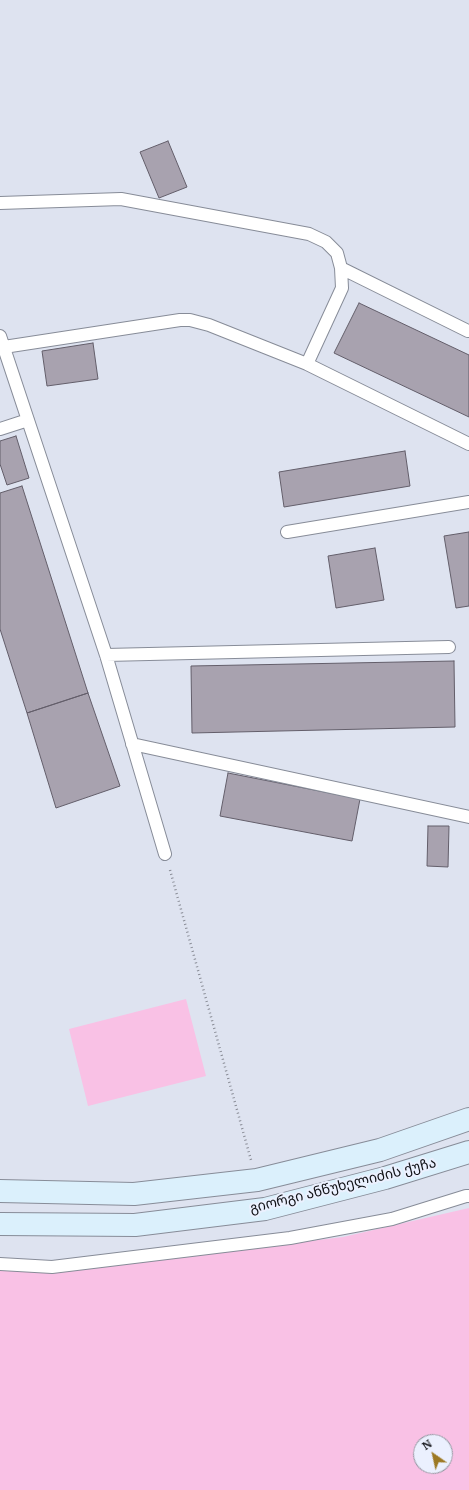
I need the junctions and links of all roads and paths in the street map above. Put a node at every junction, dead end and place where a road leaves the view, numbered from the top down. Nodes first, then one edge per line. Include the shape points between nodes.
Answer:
1 (0, 203) edge
2 (341, 268) junction
3 (468, 331) edge
4 (2, 342) edge
5 (307, 364) junction
6 (28, 420) junction
7 (0, 429) edge
8 (469, 444) edge
9 (469, 502) edge
10 (287, 532) dead end
11 (449, 647) dead end
12 (106, 655) junction
13 (132, 744) junction
14 (469, 817) edge
15 (165, 854) joint
16 (469, 1119) edge
17 (469, 1152) edge
18 (250, 1154) dead end
19 (0, 1191) edge
20 (469, 1196) edge
21 (0, 1224) edge
22 (0, 1264) edge

1 - 2 lane via 121,199 309,234 326,242 337,253
2 - 3 lane
2 - 5 lane via 342,288
4 - 5 lane via 190,320 209,325
4 - 6 lane
5 - 8 lane
6 - 7 lane
6 - 12 lane
9 - 10 lane
11 - 12 lane
12 - 13 lane
13 - 14 lane
13 - 15 lane
15 - 18 path
16 - 19 main road, გიორგი ანწუხელიძის ქუჩა via 380,1150 257,1180 134,1194
17 - 21 main road, გიორგი ანწუხელიძის ქუჩა via 385,1178 265,1209 135,1225
20 - 22 lane via 392,1219 290,1238 52,1267

